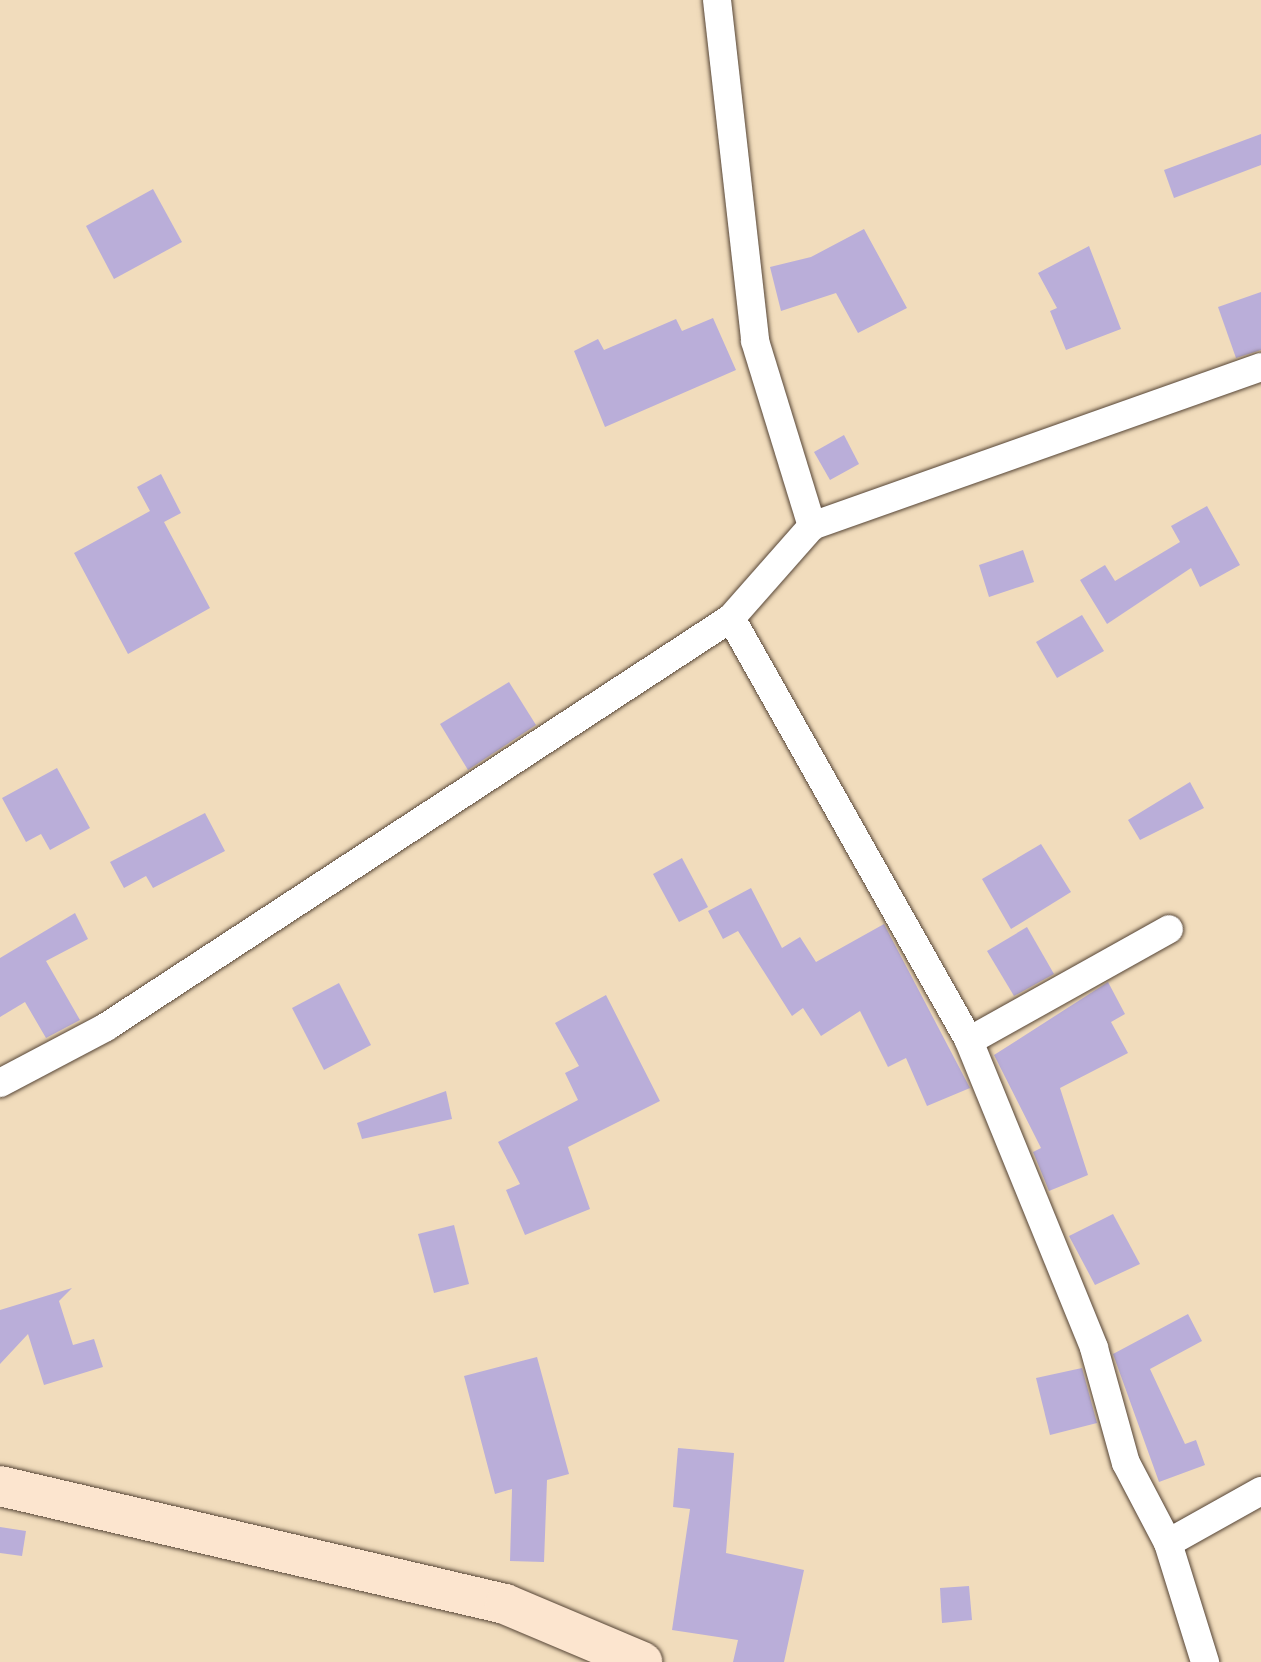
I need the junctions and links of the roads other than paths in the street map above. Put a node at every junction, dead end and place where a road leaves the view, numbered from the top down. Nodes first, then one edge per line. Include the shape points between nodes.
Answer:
1 (717, 0) edge
2 (1261, 367) edge
3 (812, 526) junction
4 (731, 618) junction
5 (1169, 929) dead end
6 (969, 1041) junction
7 (0, 1083) edge
8 (0, 1486) edge
9 (1261, 1491) edge
10 (1168, 1543) junction
11 (642, 1662) edge
12 (1205, 1662) edge

1 - 3 street via 755,341
2 - 3 street
3 - 4 street
4 - 6 street
4 - 7 street via 106,1027
5 - 6 street
6 - 10 street via 1094,1348 1126,1463
8 - 11 main road via 505,1604
9 - 10 street
10 - 12 street

